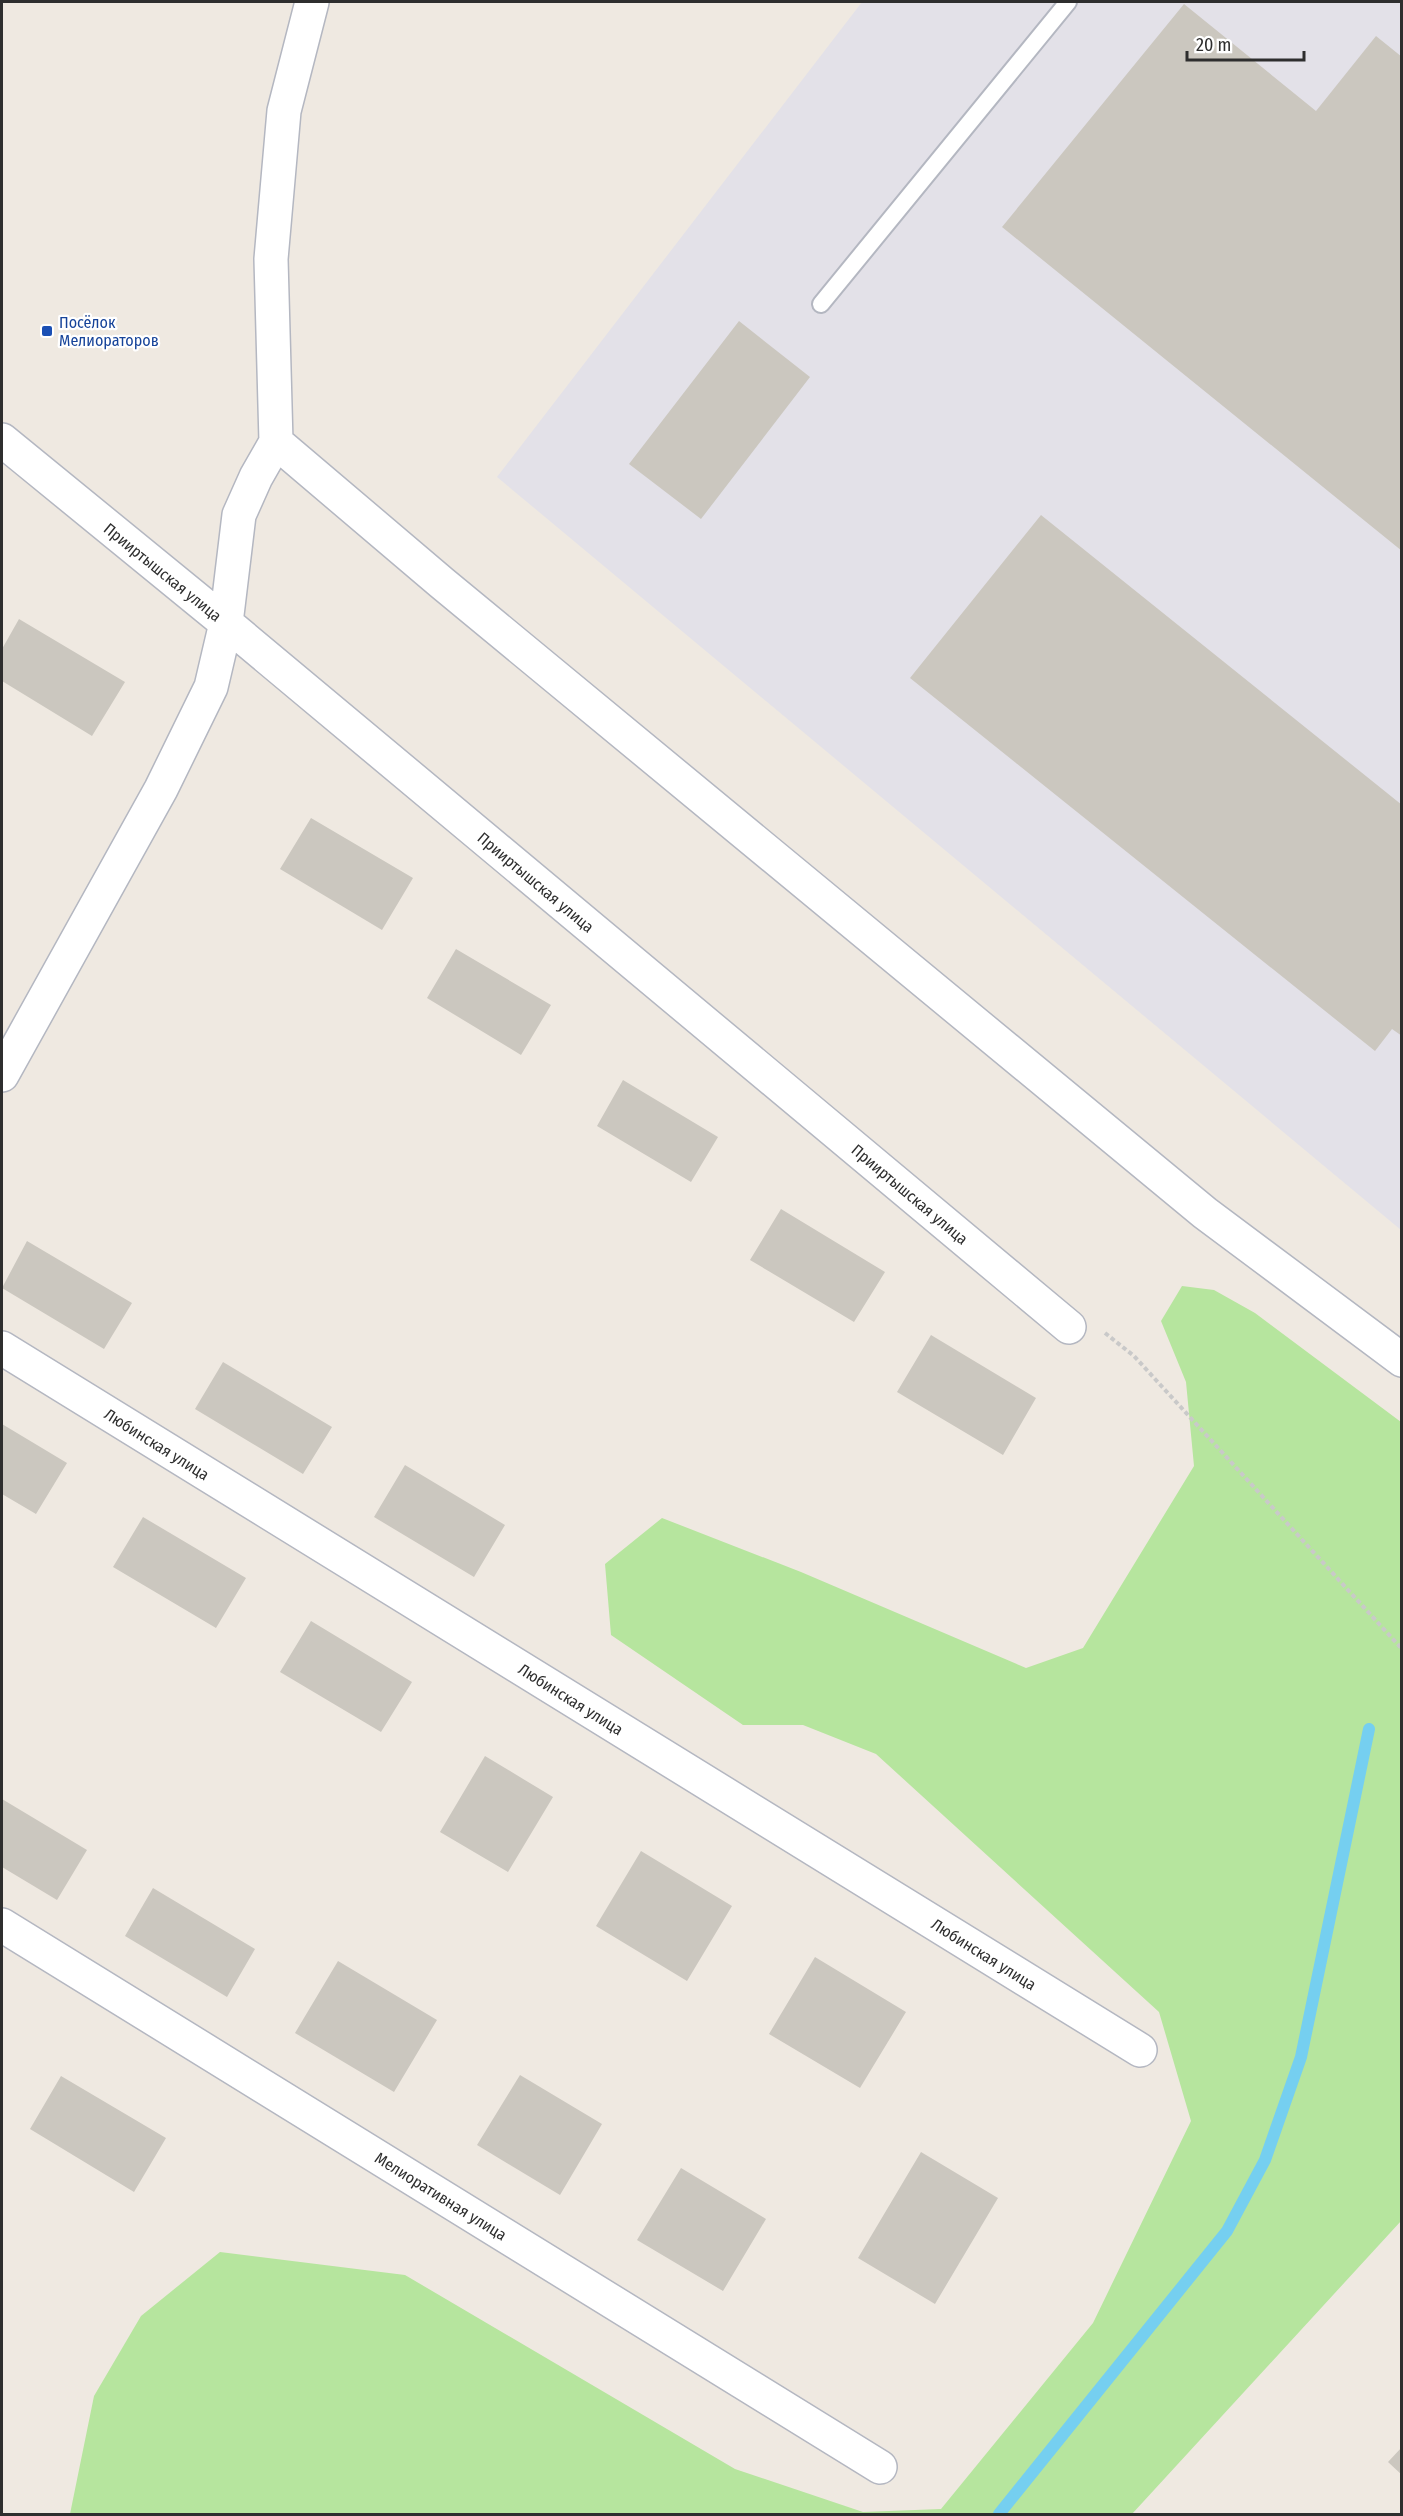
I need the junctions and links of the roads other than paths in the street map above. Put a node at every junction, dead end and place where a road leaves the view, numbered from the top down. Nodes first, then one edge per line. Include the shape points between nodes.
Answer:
1 (312, 2) edge
2 (1068, 2) edge
3 (821, 304) dead end
4 (2, 440) edge
5 (276, 442) junction
6 (226, 623) junction
7 (2, 1075) edge
8 (1069, 1327) road end
9 (2, 1348) edge
10 (1401, 1360) edge
11 (2, 1925) edge
12 (1140, 2050) dead end
13 (880, 2467) dead end

1 - 5 street via 284,111 272,258
2 - 3 lane
4 - 6 street, Прииртышская улица
5 - 6 street via 239,515
5 - 10 street via 1206,1213
6 - 7 street via 211,687 166,779
6 - 8 street, Прииртышская улица
9 - 12 street, Любинская улица
11 - 13 street, Мелиоративная улица

